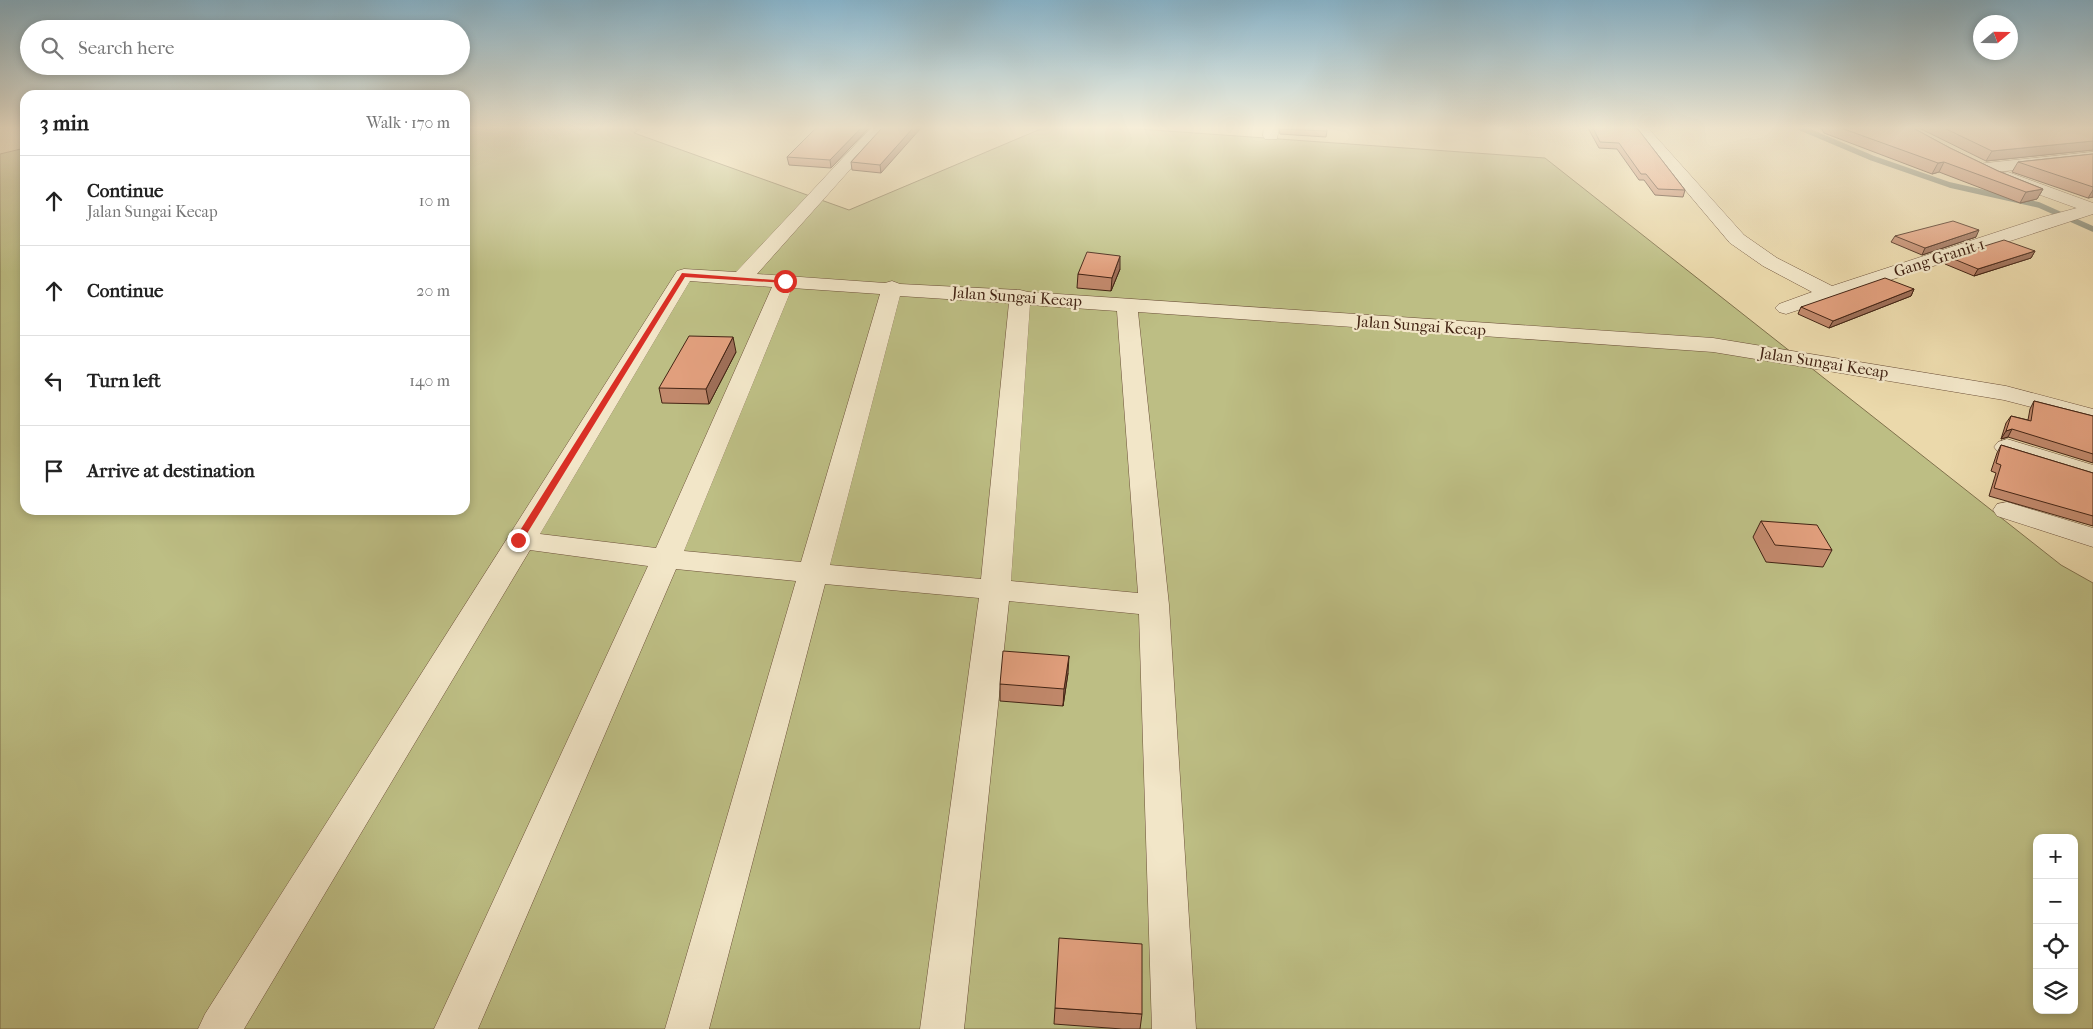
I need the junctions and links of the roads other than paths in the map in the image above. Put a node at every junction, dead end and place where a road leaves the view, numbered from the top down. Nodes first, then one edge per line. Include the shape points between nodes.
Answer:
1 (835, 176) edge
2 (1682, 176) edge
3 (2005, 176) edge
4 (2087, 211) edge
5 (742, 277) junction
6 (785, 281) junction
7 (892, 287) junction
8 (1829, 293) junction
9 (1020, 296) junction
10 (1127, 304) junction
11 (1786, 308) dead end
12 (2093, 416) edge
13 (2007, 447) edge
14 (2093, 473) edge
15 (2007, 510) dead end
16 (2093, 538) edge
17 (518, 540) junction
18 (666, 559) junction
19 (813, 573) junction
20 (995, 592) junction
21 (1154, 605) junction
22 (220, 1029) edge
23 (456, 1029) edge
24 (687, 1029) edge
25 (942, 1029) edge
26 (1174, 1029) edge

1 - 5 street
2 - 8 street via 1737,239 1770,262
3 - 4 street
4 - 8 street, Gang Granit 1
5 - 6 street, Jalan Sungai Kecap
5 - 17 street, Jalan Sungai Kecap via 684,275
6 - 7 street, Jalan Sungai Kecap
6 - 18 street
7 - 9 street, Jalan Sungai Kecap
7 - 19 street
8 - 11 street, Gang Granit 1
9 - 10 street, Jalan Sungai Kecap
9 - 20 street
10 - 12 street, Jalan Sungai Kecap via 1713,345 2006,393
10 - 21 street
13 - 14 street
15 - 16 street
17 - 18 street
17 - 22 street
18 - 19 street
18 - 23 street
19 - 20 street
19 - 24 street
20 - 21 street
20 - 25 street
21 - 26 street

